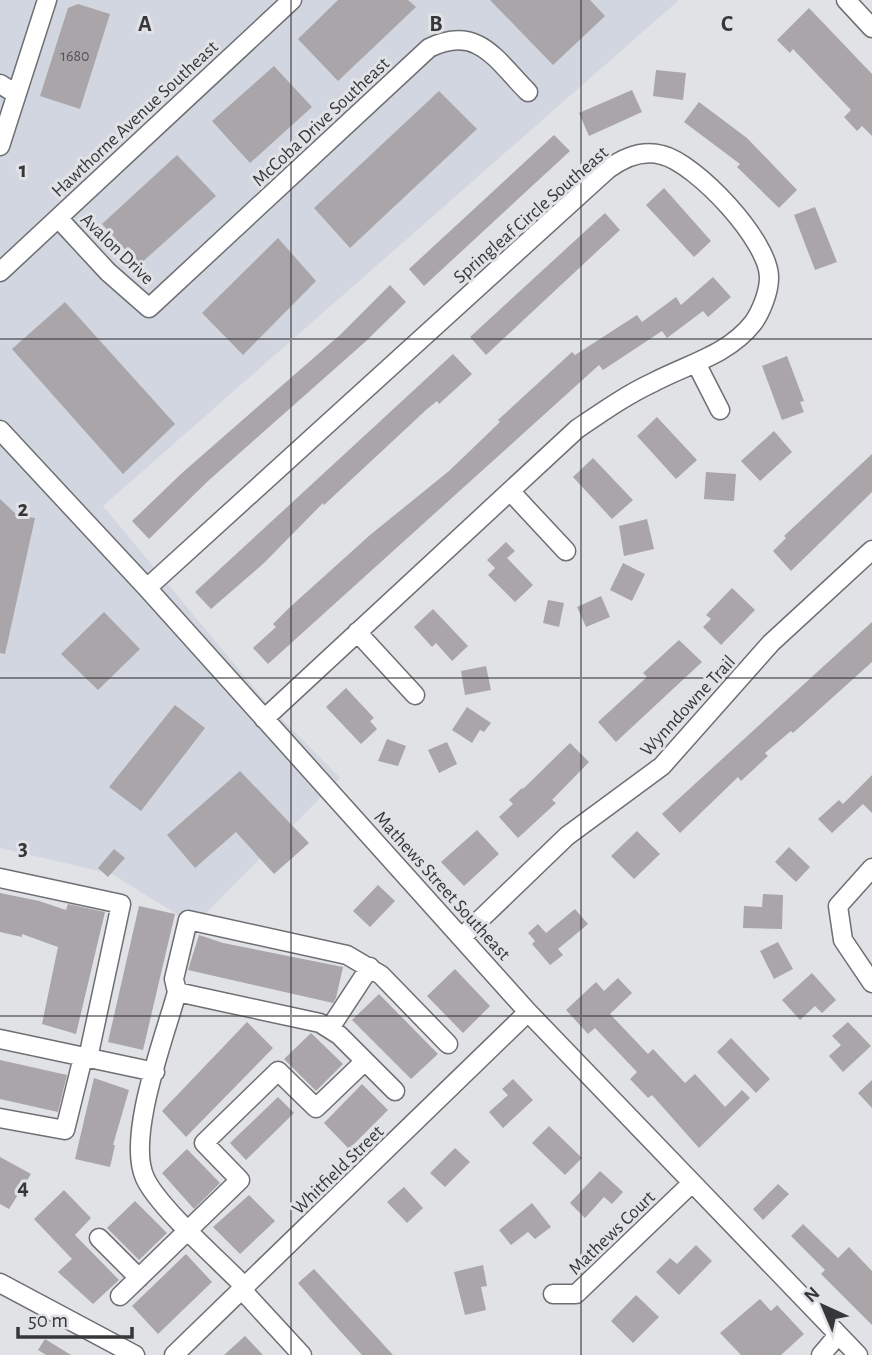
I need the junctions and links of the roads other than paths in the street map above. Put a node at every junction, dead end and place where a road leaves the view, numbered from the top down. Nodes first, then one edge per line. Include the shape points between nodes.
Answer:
1 (47, 0) edge
2 (292, 0) edge
3 (846, 0) edge
4 (872, 28) edge
5 (0, 84) edge
6 (528, 92) dead end
7 (16, 94) junction
8 (0, 146) edge
9 (58, 218) junction
10 (1, 270) edge
11 (149, 308) joint
12 (696, 363) junction
13 (720, 410) dead end
14 (2, 432) edge
15 (510, 491) junction
16 (872, 550) edge
17 (566, 551) dead end
18 (148, 588) junction
19 (357, 632) junction
20 (415, 695) dead end
21 (264, 719) junction
22 (872, 868) edge
23 (0, 878) edge
24 (462, 937) junction
25 (370, 967) junction
26 (872, 983) edge
27 (177, 992) junction
28 (528, 1012) junction
29 (330, 1028) junction
30 (0, 1039) edge
31 (448, 1044) dead end
32 (86, 1058) junction
33 (365, 1061) junction
34 (155, 1072) junction
35 (396, 1091) dead end
36 (0, 1118) edge
37 (691, 1184) junction
38 (190, 1230) junction
39 (99, 1238) dead end
40 (139, 1278) junction
41 (0, 1283) edge
42 (244, 1289) junction
43 (553, 1294) dead end
44 (120, 1296) dead end
45 (838, 1335) junction
46 (135, 1355) edge
47 (174, 1355) edge
48 (302, 1355) edge
49 (821, 1355) edge
50 (858, 1355) edge

1 - 7 street
2 - 9 street, Hawthorne Avenue Southeast
3 - 4 street
5 - 7 street
6 - 11 street, McCoba Drive Southeast via 469,39 446,40 429,48
7 - 8 street
9 - 10 street, Hawthorne Avenue Southeast
9 - 11 street, Avalon Drive
12 - 13 street
12 - 15 street, Springleaf Circle Southeast via 612,404 577,429
12 - 18 street, Springleaf Circle Southeast via 722,350 754,321 769,278 765,256 694,171 659,154 621,159
14 - 18 street, Mathews Street Southeast
15 - 17 street
15 - 19 street, Springleaf Circle Southeast
16 - 24 street, Wynndowne Trail via 771,643 663,766 567,836
18 - 21 street, Mathews Street Southeast
19 - 20 street
19 - 21 street, Springleaf Circle Southeast
21 - 24 street, Mathews Street Southeast
22 - 26 street via 838,906 843,940
23 - 32 street via 121,904
24 - 28 street, Mathews Street Southeast
25 - 27 street via 347,954 188,920 174,979
25 - 29 street
25 - 31 street
27 - 29 street
27 - 34 street
28 - 37 street, Mathews Street Southeast
28 - 42 street, Whitfield Street
29 - 33 street
30 - 32 street
32 - 34 street
32 - 36 street via 65,1130
33 - 35 street
33 - 38 street via 316,1108 278,1071 204,1143 240,1180
34 - 38 street via 139,1131 141,1167 153,1191
37 - 43 street, Mathews Court via 576,1294
37 - 45 street, Mathews Street Southeast
38 - 40 street
38 - 42 street
39 - 40 street
40 - 44 street
41 - 46 street
42 - 47 street, Whitfield Street
42 - 48 street
45 - 49 street
45 - 50 street, Mathews Street Southeast

